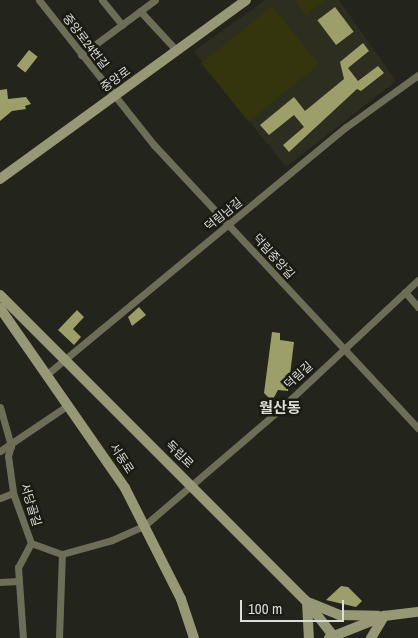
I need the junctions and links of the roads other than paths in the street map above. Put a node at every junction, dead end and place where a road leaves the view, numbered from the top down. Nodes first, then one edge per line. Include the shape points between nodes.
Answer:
1 (38, 0) edge
2 (102, 0) edge
3 (155, 0) edge
4 (246, 0) edge
5 (140, 11) junction
6 (122, 25) junction
7 (177, 51) junction
8 (81, 55) junction
9 (418, 75) edge
10 (115, 97) junction
11 (0, 179) edge
12 (230, 226) junction
13 (418, 280) edge
14 (405, 292) junction
15 (0, 295) edge
16 (418, 307) edge
17 (0, 308) edge
18 (345, 349) junction
19 (66, 359) junction
20 (46, 375) junction
21 (68, 405) junction
22 (0, 407) edge
23 (418, 428) edge
24 (11, 446) junction
25 (0, 451) edge
26 (192, 485) junction
27 (13, 493) junction
28 (0, 498) edge
29 (145, 525) junction
30 (31, 543) junction
31 (62, 554) junction
32 (18, 581) junction
33 (0, 582) edge
34 (306, 601) junction
35 (418, 612) edge
36 (384, 616) junction
37 (333, 637) edge
38 (23, 638) edge
39 (59, 638) edge
40 (194, 638) edge
41 (309, 638) edge
42 (371, 638) edge

1 - 8 street, 중앙로24번길
2 - 6 street
3 - 5 street
4 - 7 main road, 중앙로
5 - 6 street
5 - 7 street
6 - 8 street
7 - 10 main road, 중앙로
8 - 10 street, 중앙로24번길
9 - 12 street, 덕림남길 via 346,128
10 - 11 main road, 중앙로
10 - 12 street, 덕림중앙길 via 154,145
12 - 18 street, 덕림중앙길
12 - 19 street, 덕림남길
13 - 14 street, 덕림길
14 - 16 street
14 - 18 street, 덕림길
15 - 19 main road, 독립로
17 - 20 main road, 서동로
18 - 23 street, 덕림중앙길
18 - 26 street, 덕림길
19 - 20 street, 덕림남길
19 - 26 main road, 독립로
20 - 21 main road, 서동로
21 - 24 street
21 - 29 main road, 서동로 via 108,461
22 - 24 street, 서당골길
24 - 25 street
24 - 27 street, 서당골길 via 8,456
26 - 29 street, 덕림길
26 - 34 main road, 독립로
27 - 28 street
27 - 30 street, 서당골길
29 - 31 street, 덕림길 via 112,540
29 - 40 main road, 서동로 via 181,598
30 - 31 street
30 - 32 street, 서당골길 via 18,567
31 - 39 street
32 - 33 street
32 - 38 street, 서당골길
34 - 36 main road via 339,615
34 - 37 main road, 독립로
34 - 41 main road
35 - 36 main road
36 - 37 main road
36 - 42 main road

